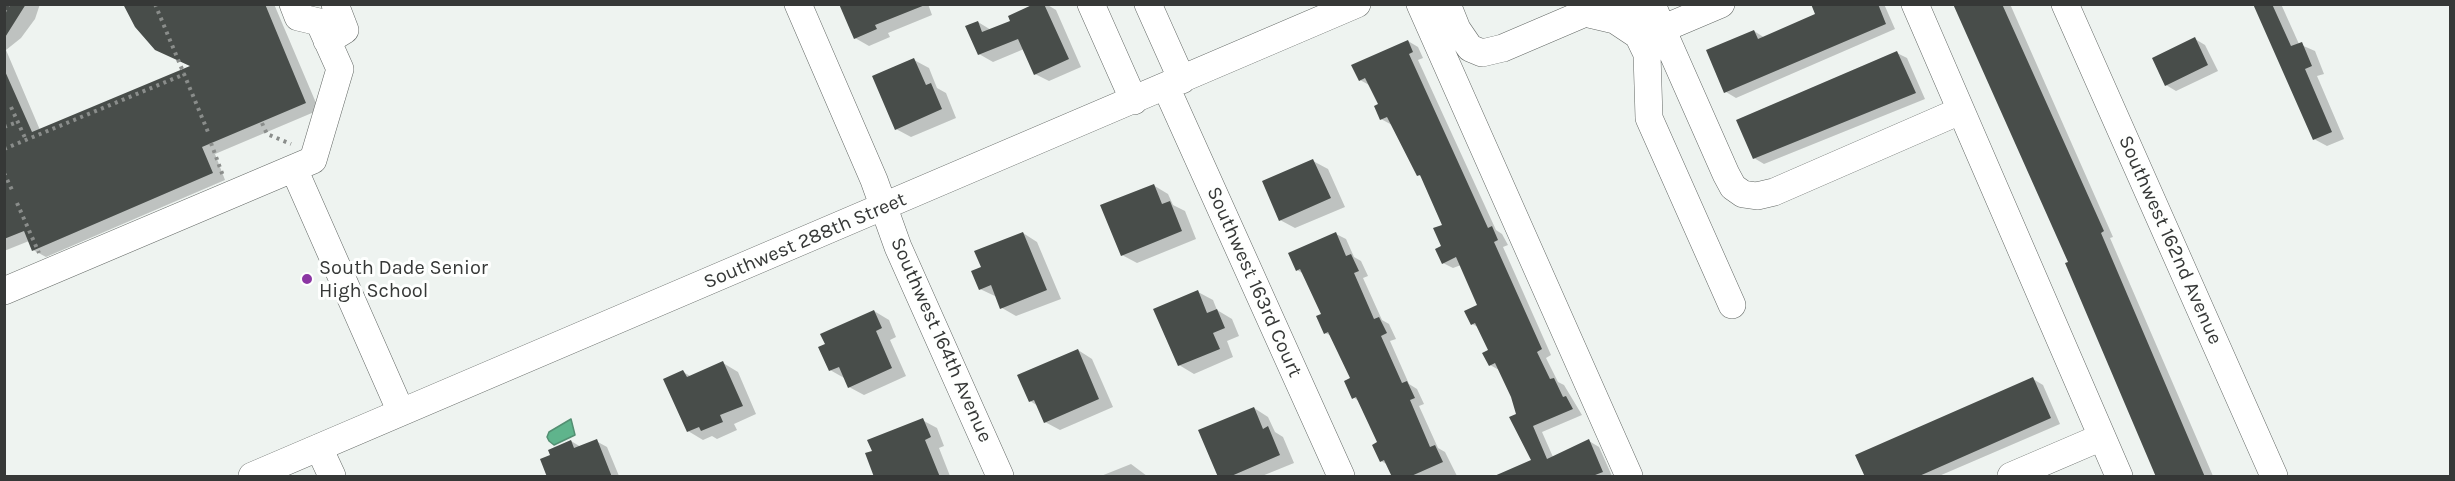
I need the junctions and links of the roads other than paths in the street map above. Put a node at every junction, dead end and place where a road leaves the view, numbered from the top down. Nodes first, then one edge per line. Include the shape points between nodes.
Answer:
1 (293, 4) edge
2 (335, 4) edge
3 (798, 4) edge
4 (1091, 4) edge
5 (1149, 4) edge
6 (1357, 4) edge
7 (1420, 4) edge
8 (1447, 4) edge
9 (1623, 4) edge
10 (1652, 4) edge
11 (1721, 4) edge
12 (1915, 4) edge
13 (2065, 4) edge
14 (1662, 29) junction
15 (1636, 34) junction
16 (327, 41) junction
17 (1174, 84) junction
18 (1134, 101) junction
19 (1960, 111) junction
20 (294, 157) junction
21 (884, 208) junction
22 (4, 291) edge
23 (1732, 305) dead end
24 (400, 412) junction
25 (2102, 437) junction
26 (319, 448) junction
27 (252, 477) edge
28 (332, 477) edge
29 (1000, 477) edge
30 (1341, 477) edge
31 (1629, 477) edge
32 (2011, 477) edge
33 (2120, 477) edge
34 (2274, 477) edge

1 - 16 street via 298,17 319,22
2 - 16 street via 345,30
3 - 21 street, Southwest 164th Avenue
4 - 18 street
5 - 17 street, Southwest 163rd Court
6 - 17 street, Southwest 288th Street
7 - 31 street
8 - 15 street via 1470,48 1482,53 1585,13 1615,20
9 - 15 street
10 - 14 street
11 - 14 street
12 - 19 street
13 - 34 street, Southwest 162nd Avenue
14 - 19 street via 1726,174 1733,187 1743,194 1774,192
15 - 23 street via 1647,54 1648,118
16 - 20 street via 340,69 314,160
17 - 18 street, Southwest 288th Street
17 - 30 street, Southwest 163rd Court
18 - 21 street, Southwest 288th Street
19 - 25 street
20 - 22 street
20 - 24 street
21 - 24 street, Southwest 288th Street
21 - 29 street, Southwest 164th Avenue
24 - 26 street, Southwest 288th Street
25 - 32 street
25 - 33 street
26 - 27 street, Southwest 288th Street
26 - 28 street

